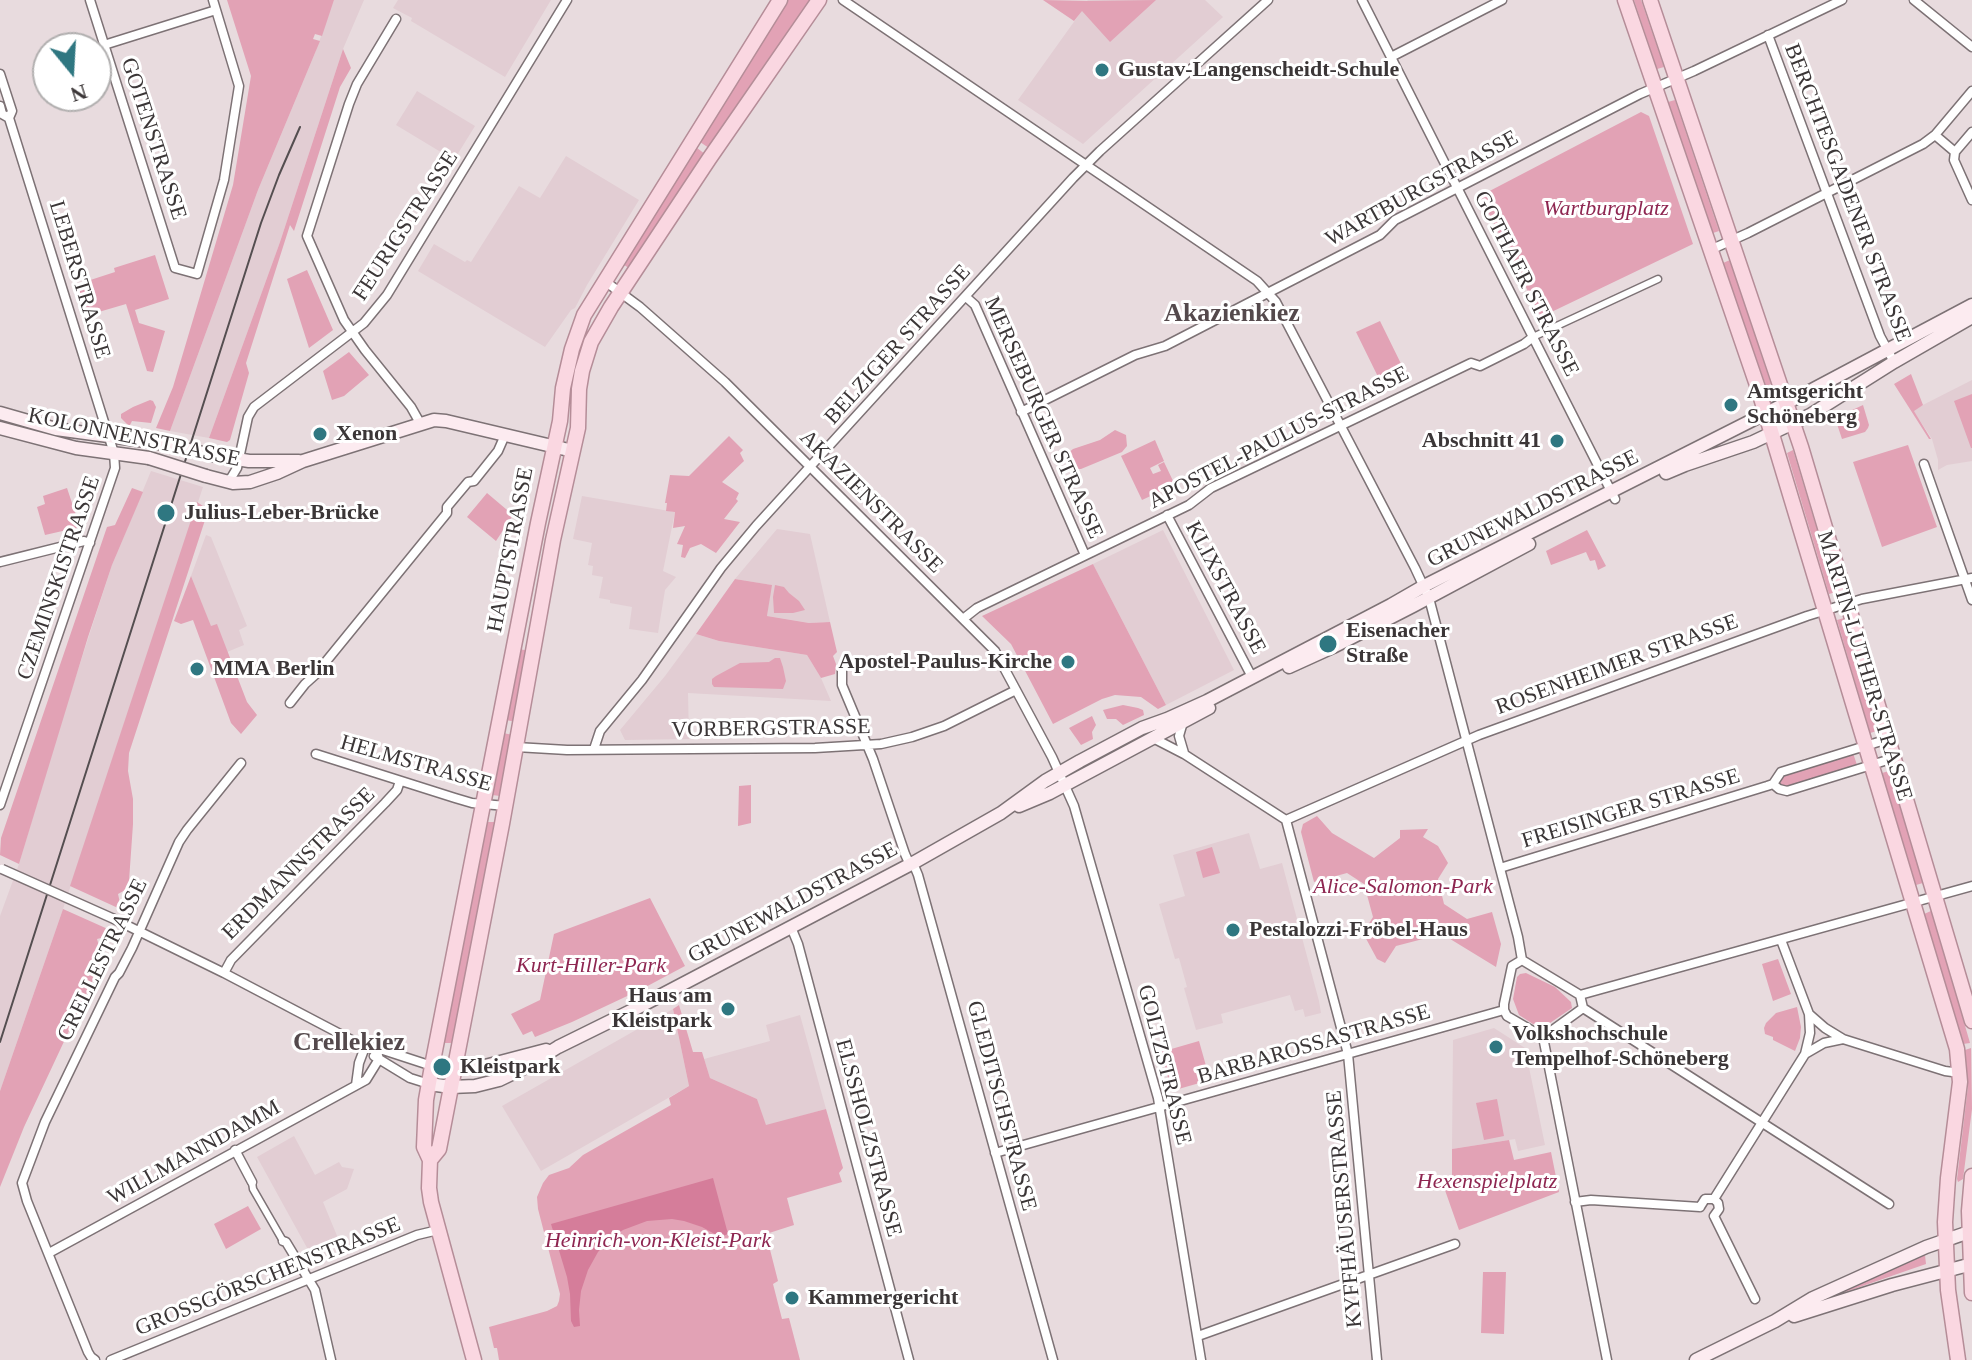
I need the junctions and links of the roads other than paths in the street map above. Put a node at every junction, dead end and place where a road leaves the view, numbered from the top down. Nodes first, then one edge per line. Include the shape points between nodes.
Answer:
1 (90, 0) edge
2 (213, 0) edge
3 (567, 0) edge
4 (780, 0) edge
5 (819, 0) edge
6 (843, 0) edge
7 (1268, 0) edge
8 (1362, 0) edge
9 (1502, 0) edge
10 (1625, 0) edge
11 (1650, 0) edge
12 (1842, 0) edge
13 (1914, 0) edge
14 (216, 10) junction
15 (396, 19) dead end
16 (100, 32) edge
17 (1768, 35) junction
18 (112, 42) edge
19 (1972, 47) edge
20 (1391, 57) junction
21 (112, 70) edge
22 (0, 75) edge
23 (1676, 78) junction
24 (1654, 88) junction
25 (1972, 91) edge
26 (0, 106) edge
27 (9, 118) junction
28 (1972, 132) edge
29 (1935, 135) junction
30 (1955, 152) junction
31 (1086, 166) junction
32 (1457, 188) junction
33 (1827, 192) junction
34 (1972, 200) edge
35 (1731, 241) junction
36 (1710, 250) junction
37 (1658, 279) dead end
38 (606, 282) junction
39 (1268, 292) junction
40 (620, 293) junction
41 (966, 297) junction
42 (1972, 305) edge
43 (1972, 317) edge
44 (352, 332) junction
45 (1533, 337) junction
46 (1887, 350) junction
47 (1894, 362) junction
48 (1786, 402) junction
49 (1021, 412) junction
50 (0, 413) edge
51 (1766, 413) junction
52 (420, 423) junction
53 (1793, 423) junction
54 (1341, 424) junction
55 (0, 428) edge
56 (1772, 433) junction
57 (108, 435) junction
58 (505, 435) junction
59 (554, 446) junction
60 (573, 451) junction
61 (114, 453) junction
62 (238, 460) junction
63 (303, 461) junction
64 (1924, 464) dead end
65 (811, 467) junction
66 (226, 482) junction
67 (1614, 496) junction
68 (1167, 515) junction
69 (90, 543) junction
70 (1085, 555) junction
71 (0, 562) edge
72 (1968, 579) edge
73 (1426, 592) junction
74 (1972, 600) edge
75 (1848, 603) junction
76 (1825, 610) junction
77 (963, 619) junction
78 (842, 669) dead end
79 (1252, 677) junction
80 (1016, 690) junction
81 (290, 703) dead end
82 (1183, 722) junction
83 (1153, 738) junction
84 (1888, 739) junction
85 (1466, 740) junction
86 (867, 746) junction
87 (1865, 746) junction
88 (516, 747) junction
89 (594, 749) junction
90 (1113, 751) junction
91 (316, 754) dead end
92 (1184, 754) junction
93 (1894, 758) junction
94 (241, 763) dead end
95 (1871, 765) junction
96 (1063, 779) junction
97 (400, 781) junction
98 (1773, 784) junction
99 (483, 804) junction
100 (0, 805) edge
101 (506, 806) junction
102 (1286, 820) junction
103 (912, 864) junction
104 (1, 868) edge
105 (1500, 868) junction
106 (1972, 886) edge
107 (1935, 896) junction
108 (1913, 902) junction
109 (791, 927) junction
110 (140, 931) junction
111 (1781, 940) junction
112 (1522, 960) junction
113 (224, 973) junction
114 (1580, 995) junction
115 (1583, 1008) junction
116 (1504, 1010) junction
117 (1809, 1014) junction
118 (1972, 1021) edge
119 (1543, 1037) junction
120 (1843, 1039) junction
121 (365, 1047) junction
122 (558, 1047) junction
123 (376, 1049) junction
124 (1348, 1054) junction
125 (1805, 1054) junction
126 (379, 1059) junction
127 (432, 1066) junction
128 (454, 1069) junction
129 (1960, 1073) junction
130 (429, 1084) junction
131 (356, 1085) junction
132 (451, 1087) junction
133 (1160, 1107) junction
134 (1762, 1123) junction
135 (235, 1150) junction
136 (995, 1153) junction
137 (430, 1160) junction
138 (1972, 1176) edge
139 (252, 1182) joint
140 (1714, 1199) junction
141 (1575, 1202) junction
142 (1889, 1204) dead end
143 (1700, 1207) junction
144 (1714, 1216) junction
145 (438, 1230) junction
146 (1971, 1232) edge
147 (1946, 1240) junction
148 (283, 1241) joint
149 (1455, 1244) dead end
150 (49, 1253) junction
151 (1971, 1264) edge
152 (1947, 1270) junction
153 (1369, 1275) junction
154 (309, 1280) junction
155 (1972, 1293) edge
156 (1755, 1299) dead end
157 (1775, 1321) junction
158 (1198, 1336) junction
159 (95, 1360) edge
160 (111, 1360) edge
161 (331, 1360) edge
162 (474, 1360) edge
163 (909, 1360) edge
164 (1053, 1360) edge
165 (1201, 1360) edge
166 (1377, 1360) edge
167 (1607, 1360) edge
168 (1696, 1360) edge
169 (1958, 1360) edge

1 - 16 street, GOTENSTRASSE
2 - 14 street
3 - 44 street, FEURIGSTRASSE via 399,277
4 - 38 main road, HAUPTSTRASSE
5 - 40 main road, HAUPTSTRASSE
6 - 31 street
7 - 31 street, BELZIGER STRASSE
8 - 20 street, GOTHAER STRASSE
9 - 20 street
10 - 24 main road, MARTIN-LUTHER-STRASSE
11 - 23 main road, MARTIN-LUTHER-STRASSE
12 - 17 street, WARTBURGSTRASSE
13 - 19 street
14 - 18 street
14 - 21 street, GOTENSTRASSE via 239,86 224,180 197,274 175,268
15 - 44 street via 353,94 307,236
17 - 23 street, WARTBURGSTRASSE
17 - 33 street, BERCHTESGADENER STRASSE
20 - 32 street, GOTHAER STRASSE
22 - 27 street, LEBERSTRASSE via 12,111
23 - 24 street, WARTBURGSTRASSE
23 - 35 main road, MARTIN-LUTHER-STRASSE
24 - 32 street, WARTBURGSTRASSE
24 - 36 main road, MARTIN-LUTHER-STRASSE
25 - 29 street
26 - 27 street, LEBERSTRASSE
27 - 57 street, LEBERSTRASSE
28 - 30 street
29 - 30 street
29 - 33 street
30 - 34 street
31 - 39 street
31 - 41 street, BELZIGER STRASSE
32 - 39 street, WARTBURGSTRASSE via 1395,220 1380,235
32 - 45 street, GOTHAER STRASSE
33 - 35 street
33 - 46 street, BERCHTESGADENER STRASSE
35 - 36 street
35 - 48 main road, MARTIN-LUTHER-STRASSE
36 - 51 main road, MARTIN-LUTHER-STRASSE
37 - 45 street, APOSTEL-PAULUS-STRASSE
38 - 40 street, AKAZIENSTRASSE
38 - 59 main road, HAUPTSTRASSE via 584,315 572,349
39 - 49 street, WARTBURGSTRASSE
39 - 54 street
40 - 60 main road, HAUPTSTRASSE via 587,354
40 - 65 street, AKAZIENSTRASSE via 725,382
41 - 49 street, MERSEBURGER STRASSE via 975,305
41 - 65 street, BELZIGER STRASSE
42 - 46 main road, GRUNEWALDSTRASSE
43 - 47 main road, GRUNEWALDSTRASSE
44 - 52 street
44 - 62 street, FEURIGSTRASSE via 254,407
45 - 54 street, APOSTEL-PAULUS-STRASSE via 1480,366 1471,363
45 - 67 street, GOTHAER STRASSE
46 - 47 street, BERCHTESGADENER STRASSE
46 - 48 main road, GRUNEWALDSTRASSE
47 - 53 main road, GRUNEWALDSTRASSE
48 - 51 main road, GRUNEWALDSTRASSE
48 - 53 main road, MARTIN-LUTHER-STRASSE
49 - 70 street, MERSEBURGER STRASSE
50 - 57 main road, KOLONNENSTRASSE via 56,429
51 - 56 main road, MARTIN-LUTHER-STRASSE
51 - 67 main road, GRUNEWALDSTRASSE
52 - 58 main road, KOLONNENSTRASSE via 440,420
52 - 63 main road, KOLONNENSTRASSE
53 - 56 main road, GRUNEWALDSTRASSE
53 - 75 main road, MARTIN-LUTHER-STRASSE
54 - 68 street, APOSTEL-PAULUS-STRASSE
54 - 73 street
55 - 61 main road, KOLONNENSTRASSE
56 - 67 main road, GRUNEWALDSTRASSE
56 - 76 main road, MARTIN-LUTHER-STRASSE
57 - 61 street, LEBERSTRASSE
57 - 62 main road, KOLONNENSTRASSE, bridge
58 - 59 main road, KOLONNENSTRASSE
58 - 81 street via 474,481 447,507
59 - 60 main road, KOLONNENSTRASSE
59 - 99 main road, HAUPTSTRASSE
60 - 88 main road, HAUPTSTRASSE
61 - 66 main road, KOLONNENSTRASSE, bridge
61 - 69 street, CZEMINSKISTRASSE via 114,471
62 - 63 main road, KOLONNENSTRASSE
62 - 66 street, FEURIGSTRASSE
63 - 66 main road, KOLONNENSTRASSE via 250,482
64 - 72 street
65 - 77 street, AKAZIENSTRASSE
65 - 89 street, BELZIGER STRASSE via 721,568 600,731
67 - 73 main road, GRUNEWALDSTRASSE
68 - 70 street, APOSTEL-PAULUS-STRASSE
68 - 79 street, KLIXSTRASSE
69 - 71 street
69 - 100 street, CZEMINSKISTRASSE
70 - 77 street, APOSTEL-PAULUS-STRASSE
72 - 74 street
72 - 75 street, ROSENHEIMER STRASSE
73 - 79 main road, GRUNEWALDSTRASSE
73 - 82 main road, GRUNEWALDSTRASSE
73 - 85 street
75 - 76 street, ROSENHEIMER STRASSE
75 - 84 main road, MARTIN-LUTHER-STRASSE
76 - 85 street, ROSENHEIMER STRASSE
76 - 87 main road, MARTIN-LUTHER-STRASSE
77 - 80 street, AKAZIENSTRASSE via 995,651
78 - 86 street, GLEDITSCHSTRASSE via 842,685
79 - 90 main road, GRUNEWALDSTRASSE via 1142,728
80 - 86 street, VORBERGSTRASSE via 929,732
80 - 96 street, AKAZIENSTRASSE
82 - 83 main road, GRUNEWALDSTRASSE
82 - 92 street via 1179,736
83 - 90 main road, GRUNEWALDSTRASSE
83 - 92 street
84 - 87 street, FREISINGER STRASSE
84 - 93 main road, MARTIN-LUTHER-STRASSE
85 - 102 street, ROSENHEIMER STRASSE
85 - 105 street
86 - 89 street, VORBERGSTRASSE
86 - 103 street, GLEDITSCHSTRASSE
87 - 95 main road, MARTIN-LUTHER-STRASSE
87 - 98 street, FREISINGER STRASSE via 1781,772
88 - 89 street, VORBERGSTRASSE
88 - 101 main road, HAUPTSTRASSE
90 - 96 main road, GRUNEWALDSTRASSE
91 - 97 street, HELMSTRASSE
92 - 102 street
93 - 95 street, FREISINGER STRASSE
93 - 107 main road, MARTIN-LUTHER-STRASSE
94 - 110 street, CRELLESTRASSE via 183,835
95 - 98 street, FREISINGER STRASSE via 1787,791
95 - 108 main road, MARTIN-LUTHER-STRASSE
96 - 103 main road, GRUNEWALDSTRASSE via 1045,781
96 - 133 street, GOLTZSTRASSE
97 - 99 street, HELMSTRASSE
97 - 113 street, ERDMANNSTRASSE
98 - 105 street, FREISINGER STRASSE
99 - 101 street, HELMSTRASSE
99 - 127 main road, HAUPTSTRASSE
101 - 128 main road, HAUPTSTRASSE
102 - 124 street, KYFFHÄUSERSTRASSE
103 - 109 main road, GRUNEWALDSTRASSE
103 - 136 street, GLEDITSCHSTRASSE
104 - 110 street, bridge
105 - 112 street
106 - 107 street
107 - 108 street
107 - 118 main road, MARTIN-LUTHER-STRASSE
108 - 111 street
108 - 129 main road, MARTIN-LUTHER-STRASSE
109 - 122 main road, GRUNEWALDSTRASSE
109 - 163 street, ELSSHOLZSTRASSE
110 - 113 street
110 - 150 street, CRELLESTRASSE via 25,1173 23,1186
111 - 114 street
111 - 117 street
112 - 114 street
112 - 116 street via 1512,966
113 - 121 street
114 - 115 street
115 - 119 street
115 - 134 street
116 - 119 street
116 - 124 street, BARBAROSSASTRASSE
117 - 120 street
117 - 125 street
119 - 141 street
120 - 125 street
120 - 129 street
121 - 123 street
121 - 126 street
121 - 131 street
122 - 128 main road, GRUNEWALDSTRASSE
122 - 132 main road, GRUNEWALDSTRASSE via 499,1080
123 - 126 street
123 - 127 street
124 - 133 street, BARBAROSSASTRASSE
124 - 153 street, KYFFHÄUSERSTRASSE
125 - 134 street
126 - 130 street
126 - 131 street, WILLMANNDAMM via 366,1080
127 - 128 main road, GRUNEWALDSTRASSE
127 - 130 main road, HAUPTSTRASSE
128 - 132 main road, HAUPTSTRASSE
129 - 147 main road, MARTIN-LUTHER-STRASSE
130 - 132 main road, GRUNEWALDSTRASSE
130 - 137 main road, HAUPTSTRASSE via 424,1147
131 - 135 street, WILLMANNDAMM
132 - 137 main road, HAUPTSTRASSE via 439,1149
133 - 136 street, BARBAROSSASTRASSE
133 - 158 street, GOLTZSTRASSE
134 - 140 street
134 - 142 street
135 - 139 street
135 - 150 street, WILLMANNDAMM
136 - 164 street, GLEDITSCHSTRASSE
137 - 145 main road, HAUPTSTRASSE
138 - 146 main road
139 - 148 street
140 - 143 street via 1705,1199
140 - 144 street via 1719,1209
141 - 143 street
141 - 167 street
143 - 144 street via 1703,1215
144 - 156 street
145 - 154 street, GROSSGÖRSCHENSTRASSE
145 - 162 main road, HAUPTSTRASSE
146 - 147 main road
146 - 151 main road
147 - 152 main road, MARTIN-LUTHER-STRASSE
147 - 157 main road via 1810,1299
148 - 154 street
149 - 153 street
150 - 159 street
151 - 152 main road
151 - 155 main road
152 - 157 main road
152 - 169 main road, MARTIN-LUTHER-STRASSE
153 - 158 street
153 - 166 street, KYFFHÄUSERSTRASSE
154 - 160 street, GROSSGÖRSCHENSTRASSE
154 - 161 street
157 - 168 main road
158 - 165 street, GOLTZSTRASSE

